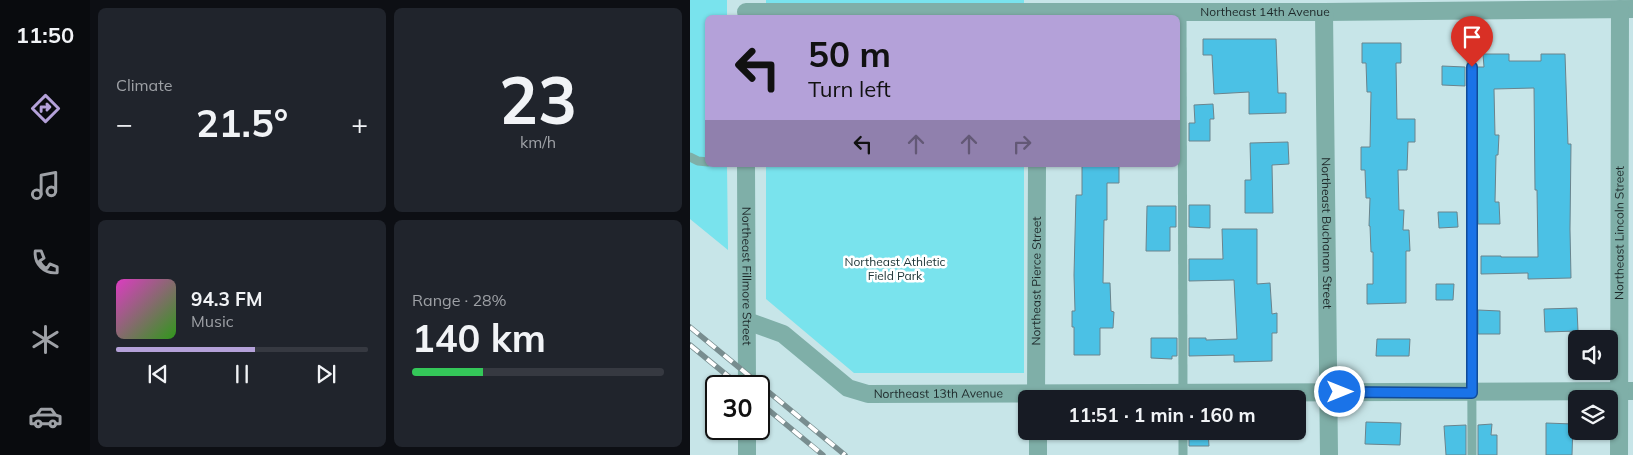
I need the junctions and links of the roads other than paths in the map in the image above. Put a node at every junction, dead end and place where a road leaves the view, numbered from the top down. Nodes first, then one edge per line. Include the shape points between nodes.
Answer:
1 (1627, 9) edge
2 (746, 10) edge
3 (1471, 10) junction
4 (1182, 11) junction
5 (1324, 12) junction
6 (1038, 14) edge
7 (690, 157) edge
8 (705, 162) edge
9 (746, 167) edge
10 (1037, 167) edge
11 (747, 321) junction
12 (747, 375) edge
13 (1036, 390) edge
14 (1183, 390) edge
15 (1626, 391) edge
16 (1329, 392) junction
17 (1306, 393) edge
18 (1472, 393) junction
19 (1018, 396) edge
20 (747, 440) edge
21 (1038, 440) edge
22 (1183, 440) edge
23 (747, 455) edge
24 (1038, 455) edge
25 (1183, 455) edge
26 (1329, 455) edge
27 (1472, 455) edge
28 (1619, 455) edge

1 - 3 street, Northeast 14th Avenue
1 - 15 street, Northeast Lincoln Street
2 - 6 street, Northeast 14th Avenue
3 - 5 street, Northeast 14th Avenue
3 - 18 lane
4 - 5 street, Northeast 14th Avenue
4 - 6 street, Northeast 14th Avenue
4 - 14 lane
5 - 16 street, Northeast Buchanan Street
7 - 8 lane
9 - 11 street, Northeast Fillmore Street
10 - 13 street, Northeast Pierce Street
11 - 12 street, Northeast Fillmore Street
11 - 19 street, Northeast 13th Avenue via 783,334 856,392
15 - 18 street, Northeast 13th Avenue
15 - 28 street, Northeast Lincoln Street
16 - 17 street, Northeast 13th Avenue
16 - 18 street, Northeast 13th Avenue
16 - 26 street, Northeast Buchanan Street
18 - 27 lane
20 - 23 street
21 - 24 street
22 - 25 lane

